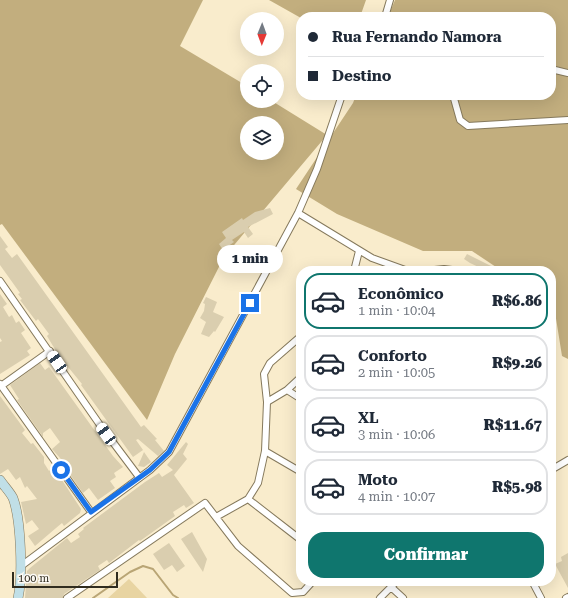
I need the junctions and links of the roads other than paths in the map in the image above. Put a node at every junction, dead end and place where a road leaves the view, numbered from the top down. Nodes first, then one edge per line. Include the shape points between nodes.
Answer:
1 (390, 0) edge
2 (386, 12) edge
3 (556, 70) edge
4 (568, 74) edge
5 (340, 100) edge
6 (454, 100) edge
7 (568, 120) edge
8 (298, 213) junction
9 (359, 251) junction
10 (357, 266) edge
11 (394, 266) edge
12 (0, 281) edge
13 (296, 341) edge
14 (50, 352) junction
15 (296, 382) edge
16 (1, 385) edge
17 (287, 390) junction
18 (296, 396) edge
19 (267, 402) junction
20 (264, 452) junction
21 (568, 460) edge
22 (556, 467) edge
23 (296, 469) edge
24 (139, 477) junction
25 (0, 480) edge
26 (248, 499) junction
27 (91, 512) junction
28 (216, 517) junction
29 (296, 536) edge
30 (21, 566) junction
31 (308, 586) edge
32 (535, 586) edge
33 (391, 587) joint
34 (18, 598) edge
35 (67, 598) edge
36 (380, 598) edge
37 (403, 598) edge
38 (541, 598) edge

1 - 2 street
3 - 4 street
5 - 8 street via 317,169
6 - 7 street via 460,120 468,126
8 - 9 street
8 - 24 street via 174,444 162,460
9 - 10 street
9 - 11 street
12 - 14 street
13 - 19 street via 270,363 264,374
14 - 16 street
14 - 24 street
15 - 17 street
16 - 27 street
17 - 18 street
17 - 19 street
19 - 20 street
20 - 23 street
20 - 26 street via 258,483
21 - 22 street
24 - 27 street
25 - 30 main road via 14,502
26 - 28 street
26 - 29 street
27 - 30 street
28 - 31 street via 238,546 292,592 303,592
28 - 35 street via 205,503
30 - 34 main road
32 - 38 street
33 - 36 street
33 - 37 street

